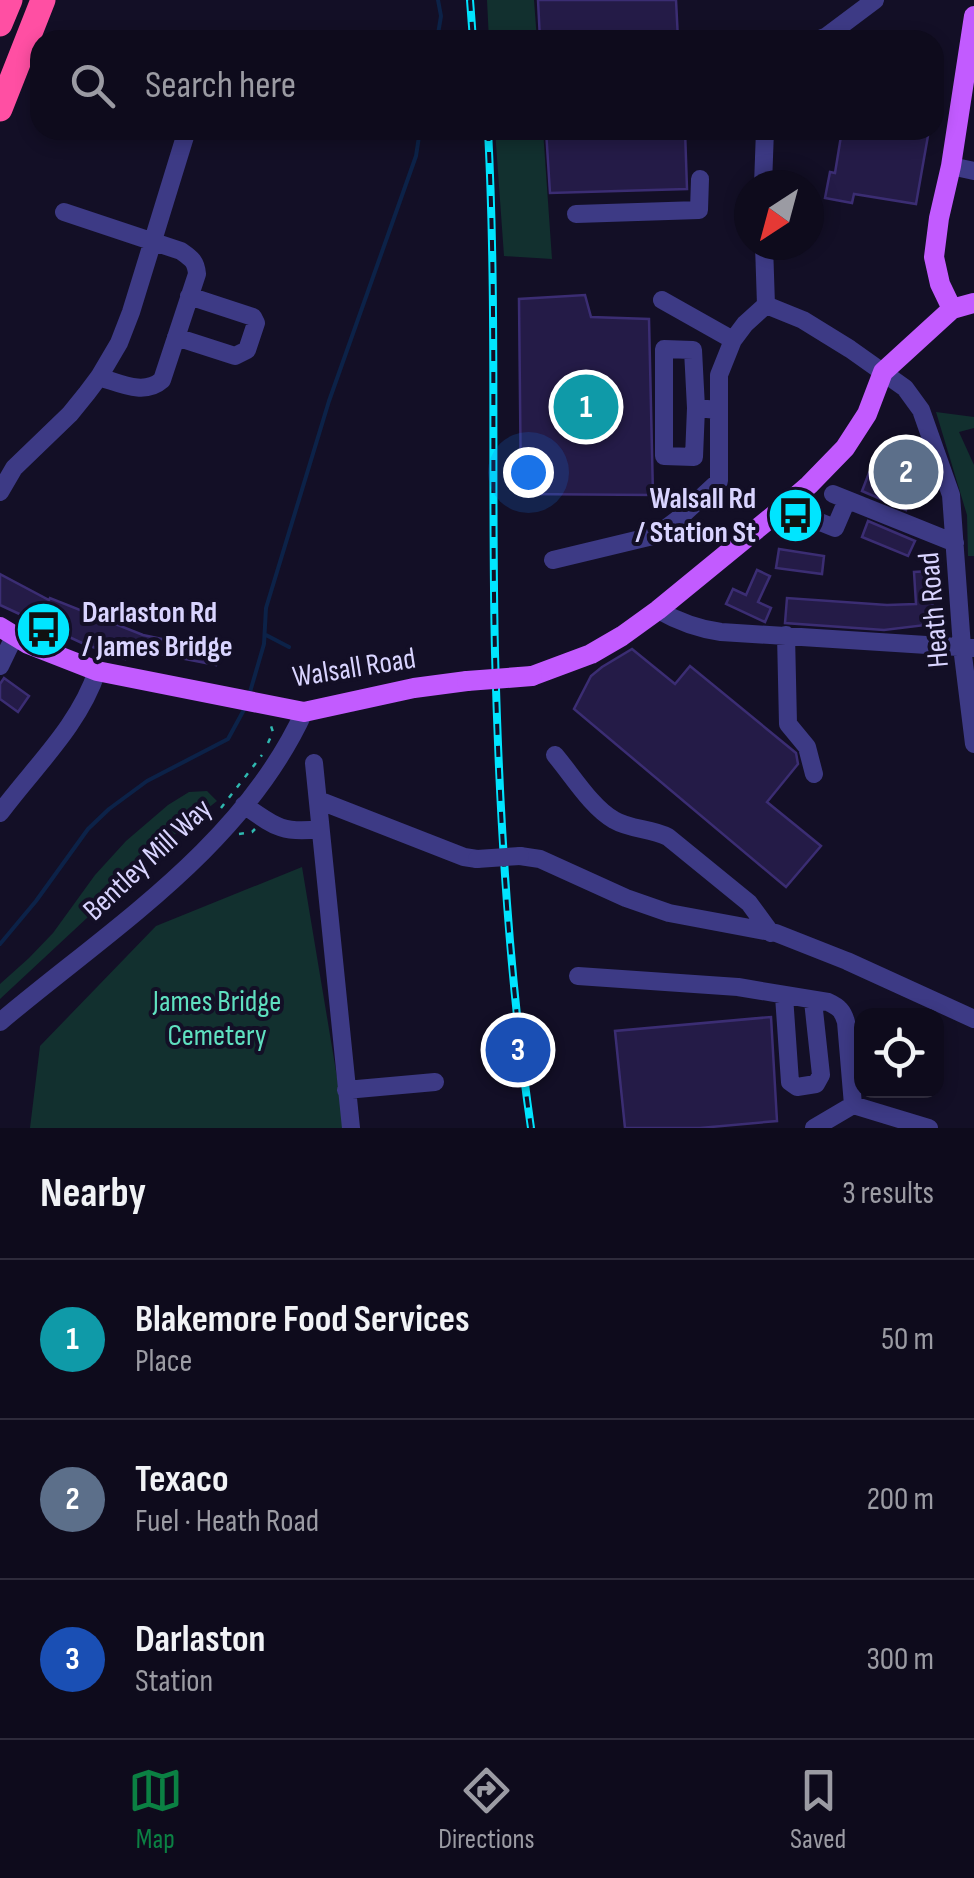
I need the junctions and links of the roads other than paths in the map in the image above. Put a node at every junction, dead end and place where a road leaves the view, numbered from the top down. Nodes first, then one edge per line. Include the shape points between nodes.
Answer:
1 (10, 0) edge
2 (43, 0) edge
3 (875, 0) edge
4 (974, 16) edge
5 (0, 24) edge
6 (31, 30) edge
7 (835, 30) edge
8 (30, 33) edge
9 (0, 109) edge
10 (184, 140) edge
11 (765, 140) edge
12 (952, 166) junction
13 (764, 170) edge
14 (974, 170) edge
15 (700, 179) dead end
16 (64, 212) dead end
17 (576, 214) dead end
18 (152, 241) junction
19 (764, 260) edge
20 (189, 296) junction
21 (662, 300) dead end
22 (974, 302) edge
23 (766, 305) junction
24 (952, 309) junction
25 (176, 337) junction
26 (734, 340) junction
27 (883, 372) junction
28 (99, 378) junction
29 (696, 408) junction
30 (718, 410) junction
31 (0, 492) edge
32 (810, 518) dead end
33 (955, 542) junction
34 (553, 560) dead end
35 (658, 610) junction
36 (7, 632) edge
37 (786, 636) junction
38 (968, 647) edge
39 (0, 666) edge
40 (97, 672) junction
41 (304, 712) junction
42 (974, 744) edge
43 (555, 755) dead end
44 (314, 763) dead end
45 (814, 774) dead end
46 (318, 800) junction
47 (244, 805) junction
48 (0, 813) edge
49 (320, 829) junction
50 (771, 932) junction
51 (578, 976) dead end
52 (784, 996) junction
53 (814, 1000) junction
54 (974, 1019) edge
55 (0, 1022) edge
56 (434, 1082) dead end
57 (346, 1090) junction
58 (853, 1105) junction
59 (350, 1128) edge
60 (814, 1128) edge
61 (928, 1128) edge

1 - 5 highway
2 - 6 highway
3 - 7 street
4 - 12 main road
8 - 9 highway
10 - 18 street
11 - 13 street
12 - 14 street
12 - 24 main road via 934,257
15 - 17 street via 698,210
16 - 18 street
18 - 20 street via 192,259 196,274
18 - 28 street via 131,312
19 - 23 street
20 - 25 street
20 - 25 street via 253,316 256,323 247,350 235,356
21 - 26 street
22 - 24 main road
23 - 26 street
23 - 27 street, Heath Road via 820,330
24 - 27 main road
25 - 28 street via 155,386
26 - 30 street via 719,374
27 - 33 street, Heath Road via 921,410 951,495
27 - 35 main road via 858,431 829,466
28 - 31 street via 14,468
29 - 29 street via 694,457 664,456 664,349 693,350
29 - 30 street
30 - 34 street via 719,482 709,492 657,534
32 - 33 street via 835,528 840,497
33 - 38 street, Heath Road
35 - 37 street via 704,630
35 - 41 main road, Walsall Road, bridge via 591,654 532,676 414,688
36 - 39 street
36 - 40 main road, Walsall Road
37 - 38 street
37 - 45 street via 788,724 808,747
38 - 42 street, Heath Road
40 - 41 main road, Walsall Road via 186,688 264,714
40 - 48 street via 74,720
41 - 47 street, Bentley Mill Way
43 - 50 street via 602,812 668,837 749,903
44 - 46 street
46 - 49 street
46 - 50 street, bridge via 464,856 540,859 669,913
47 - 49 street via 277,828
47 - 55 street, Bentley Mill Way via 173,881
49 - 57 street
50 - 54 street
51 - 52 street
52 - 53 street
52 - 53 street via 790,1082 797,1087 816,1084 821,1075
53 - 58 street via 843,1013
56 - 57 street
57 - 59 street
58 - 60 street
58 - 61 street

